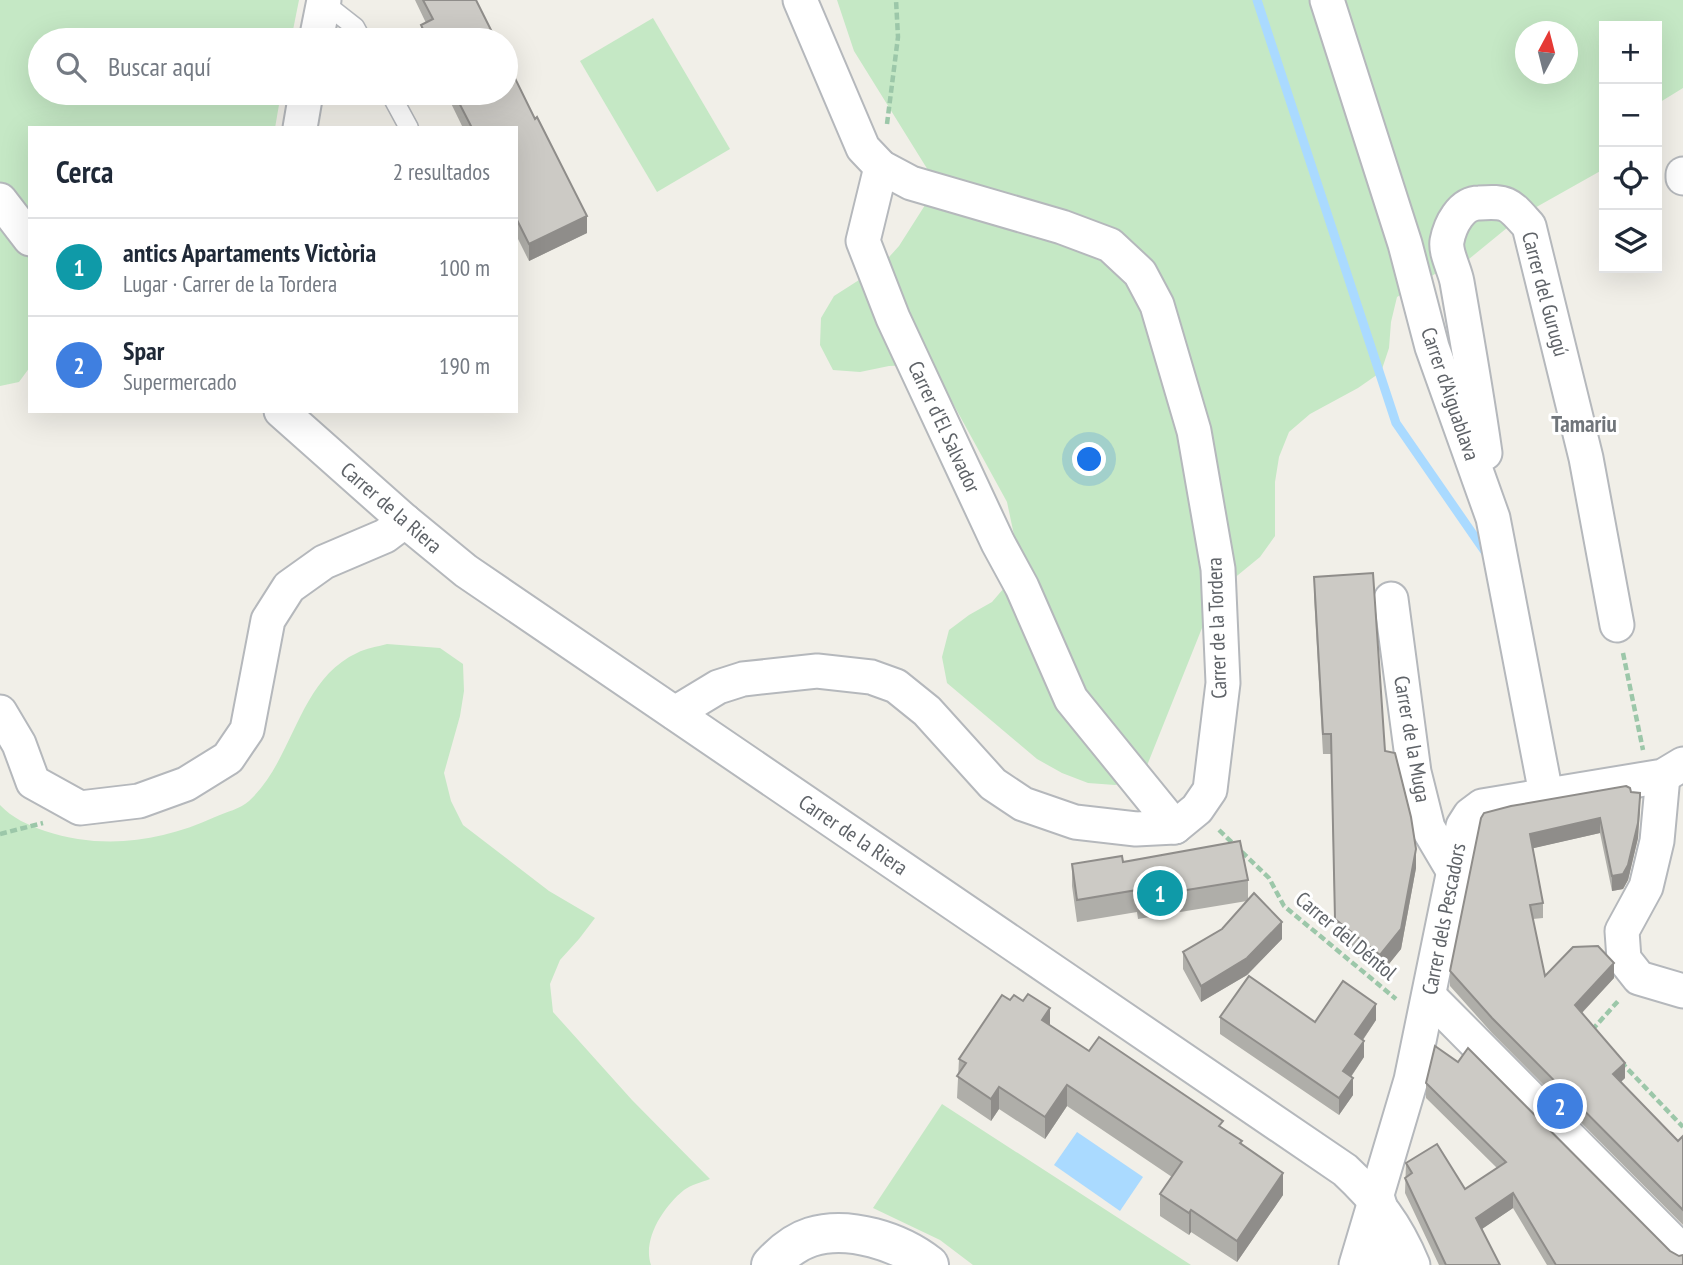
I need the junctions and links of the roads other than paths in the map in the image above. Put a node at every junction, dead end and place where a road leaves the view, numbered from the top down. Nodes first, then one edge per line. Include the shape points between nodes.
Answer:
1 (800, 0) edge
2 (1327, 0) edge
3 (324, 1) edge
4 (318, 28) edge
5 (356, 28) edge
6 (304, 105) edge
7 (397, 105) edge
8 (300, 126) edge
9 (408, 126) edge
10 (881, 167) junction
11 (0, 200) edge
12 (28, 236) edge
13 (283, 413) edge
14 (1493, 518) junction
15 (405, 521) junction
16 (1391, 599) dead end
17 (1617, 625) road end
18 (0, 712) edge
19 (675, 713) junction
20 (1665, 773) edge
21 (1546, 794) junction
22 (1186, 818) junction
23 (1454, 872) junction
24 (1683, 991) edge
25 (1426, 1009) junction
26 (1375, 1198) junction
27 (1673, 1255) edge
28 (1383, 1257) edge
29 (771, 1265) edge
30 (929, 1265) edge

1 - 10 street via 863,148
2 - 14 street, Carrer d'Aiguablava via 1405,244 1432,347
3 - 4 street
3 - 5 lane
6 - 8 street
7 - 9 lane
10 - 22 street, Carrer d'El Salvador via 863,241 893,318 1071,699
10 - 22 street, Carrer de la Tordera via 911,183 1110,244 1140,273 1157,305 1194,431 1218,569 1223,683 1210,790
11 - 12 street
13 - 15 street, Carrer de la Riera
14 - 17 street, Carrer del Gurugú via 1479,405 1447,243 1457,215 1473,203 1501,202 1529,226 1586,458
14 - 21 street, Carrer d'Aiguablava
15 - 18 street via 385,536 324,562 289,587 268,620 247,730 228,758 186,784 139,801 80,808 33,782 19,744
15 - 19 street, Carrer de la Riera via 466,572
16 - 23 street, Carrer de la Muga via 1414,772 1428,828
19 - 22 street via 743,678 817,671 871,677 896,686 927,711 993,784 1023,804 1075,822 1136,830
19 - 26 street, Carrer de la Riera via 1345,1170
20 - 21 street, Carrer dels Pescadors
20 - 24 street via 1646,887 1622,931 1624,959 1639,978
21 - 23 street, Carrer dels Pescadors via 1482,806 1470,815 1463,825
23 - 25 street, Carrer dels Pescadors
25 - 26 street, Carrer dels Pescadors via 1404,1106
25 - 27 street
26 - 28 street via 1383,1222
29 - 30 street via 811,1237 839,1233 874,1238

